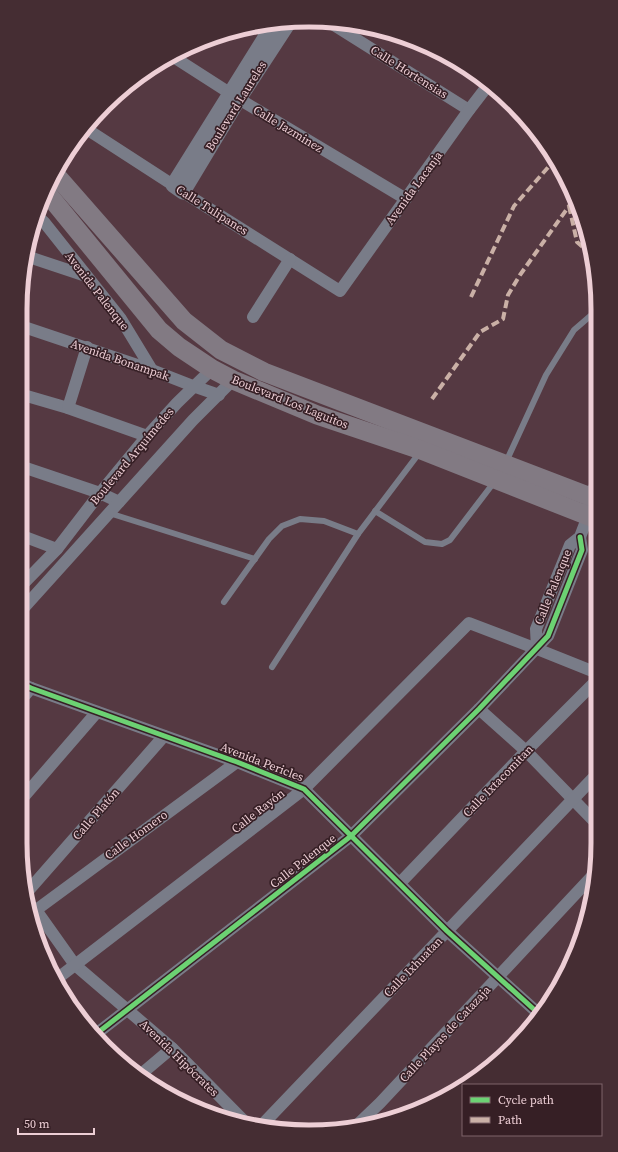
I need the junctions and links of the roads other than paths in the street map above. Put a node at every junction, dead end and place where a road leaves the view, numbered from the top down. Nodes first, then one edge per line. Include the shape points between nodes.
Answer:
1 (285, 28) edge
2 (271, 29) edge
3 (339, 29) edge
4 (178, 60) edge
5 (485, 89) edge
6 (234, 96) junction
7 (470, 110) junction
8 (90, 131) edge
9 (59, 179) edge
10 (178, 188) junction
11 (50, 197) edge
12 (406, 199) junction
13 (41, 220) edge
14 (110, 237) junction
15 (89, 245) junction
16 (31, 258) edge
17 (290, 260) junction
18 (86, 276) junction
19 (340, 291) joint
20 (591, 315) edge
21 (253, 317) dead end
22 (27, 328) edge
23 (87, 347) junction
24 (212, 369) junction
25 (152, 370) junction
26 (233, 380) junction
27 (193, 386) junction
28 (219, 395) junction
29 (27, 396) edge
30 (68, 408) junction
31 (147, 436) junction
32 (421, 450) junction
33 (27, 468) edge
34 (501, 472) junction
35 (100, 492) junction
36 (591, 492) edge
37 (118, 502) junction
38 (375, 511) junction
39 (109, 513) junction
40 (591, 517) edge
41 (591, 520) edge
42 (358, 534) junction
43 (27, 538) edge
44 (57, 549) junction
45 (255, 559) junction
46 (27, 580) edge
47 (224, 602) dead end
48 (27, 604) edge
49 (537, 649) junction
50 (272, 667) dead end
51 (591, 672) edge
52 (27, 685) edge
53 (591, 686) edge
54 (479, 709) junction
55 (97, 712) junction
56 (164, 736) junction
57 (526, 751) junction
58 (237, 762) junction
59 (591, 780) edge
60 (304, 789) junction
61 (27, 793) edge
62 (573, 799) junction
63 (591, 818) edge
64 (351, 836) junction
65 (589, 879) edge
66 (400, 883) junction
67 (30, 888) edge
68 (35, 909) edge
69 (37, 915) edge
70 (447, 931) junction
71 (75, 965) junction
72 (61, 976) edge
73 (498, 977) junction
74 (127, 1010) junction
75 (536, 1011) edge
76 (99, 1031) edge
77 (172, 1048) junction
78 (144, 1072) edge
79 (239, 1116) edge
80 (362, 1120) edge
81 (265, 1122) edge

1 - 6 street, Boulevard Laureles
2 - 6 street
3 - 7 street, Calle Hortensias
4 - 6 street, Calle Jazminez
5 - 7 street, Avenida Lacanja
6 - 10 street, Boulevard Laureles
6 - 12 street, Calle Jazminez
7 - 12 street, Avenida Lacanja
8 - 10 street, Calle Tulipanes
9 - 14 main road, Boulevard Los Laguitos
10 - 17 street, Calle Tulipanes
11 - 15 main road, Boulevard Los Laguitos
12 - 19 street, Avenida Lacanja
13 - 18 street, Avenida Palenque
14 - 15 main road
14 - 34 main road, Boulevard Los Laguitos via 184,321 220,350 264,372
15 - 24 main road, Boulevard Los Laguitos via 159,330
16 - 18 street
17 - 19 street, Calle Tulipanes
17 - 21 street
18 - 25 street, Avenida Palenque via 121,319
20 - 34 lane via 574,330 546,376
22 - 23 street, Avenida Bonampak
23 - 25 street, Avenida Bonampak
23 - 30 street
24 - 26 main road, Boulevard Los Laguitos
24 - 27 street, Boulevard Arquímedes
25 - 27 street, Avenida Bonampak
26 - 28 street, Boulevard Arquímedes
26 - 32 main road, Boulevard Los Laguitos via 317,415
27 - 28 street, Avenida Bonampak
27 - 31 street, Boulevard Arquímedes
28 - 37 street, Boulevard Arquímedes
29 - 30 street
30 - 31 street
31 - 35 street, Boulevard Arquímedes
32 - 34 main road, Boulevard Los Laguitos
32 - 38 lane
33 - 35 street
34 - 36 main road, Boulevard Los Laguitos
34 - 38 lane via 450,540 442,544 425,542
34 - 40 main road, Boulevard Los Laguitos
35 - 37 street
35 - 44 street, Boulevard Arquímedes
37 - 39 street, Boulevard Arquímedes
38 - 42 lane
39 - 45 lane
39 - 48 street, Boulevard Arquímedes
41 - 49 street, Calle Palenque via 580,537 570,545 536,629
42 - 45 lane via 324,521 300,519 282,526
42 - 50 lane
43 - 44 street
44 - 46 street, Boulevard Arquímedes
45 - 47 lane
49 - 51 street
49 - 54 street, Calle Palenque
49 - 60 street, Calle Rayón via 469,623
52 - 55 street, Avenida Pericles
53 - 57 street, Calle Ixtacomitan
54 - 57 street
54 - 64 street, Calle Palenque
55 - 56 street, Avenida Pericles
55 - 61 street
56 - 58 street, Avenida Pericles
56 - 67 street, Calle Platón
57 - 62 street
57 - 66 street, Calle Ixtacomitan
58 - 60 street, Avenida Pericles
58 - 68 street, Calle Homero
59 - 62 street, Calle Ixhuatan
60 - 64 street, Avenida Pericles
60 - 71 street, Calle Rayón
62 - 63 street
62 - 70 street, Calle Ixhuatan
64 - 66 street, Avenida Pericles
64 - 74 street, Calle Palenque
65 - 73 street, Calle Playas de Catazaja
66 - 70 street, Avenida Pericles
69 - 71 street, Avenida Hipócrates
70 - 73 street, Avenida Pericles
70 - 81 street, Calle Ixhuatan
71 - 72 street, Calle Rayón
71 - 74 street, Avenida Hipócrates
73 - 75 street, Avenida Pericles
73 - 80 street, Calle Playas de Catazaja
74 - 76 street, Calle Palenque
74 - 77 street, Avenida Hipócrates
77 - 78 street
77 - 79 street, Avenida Hipócrates

